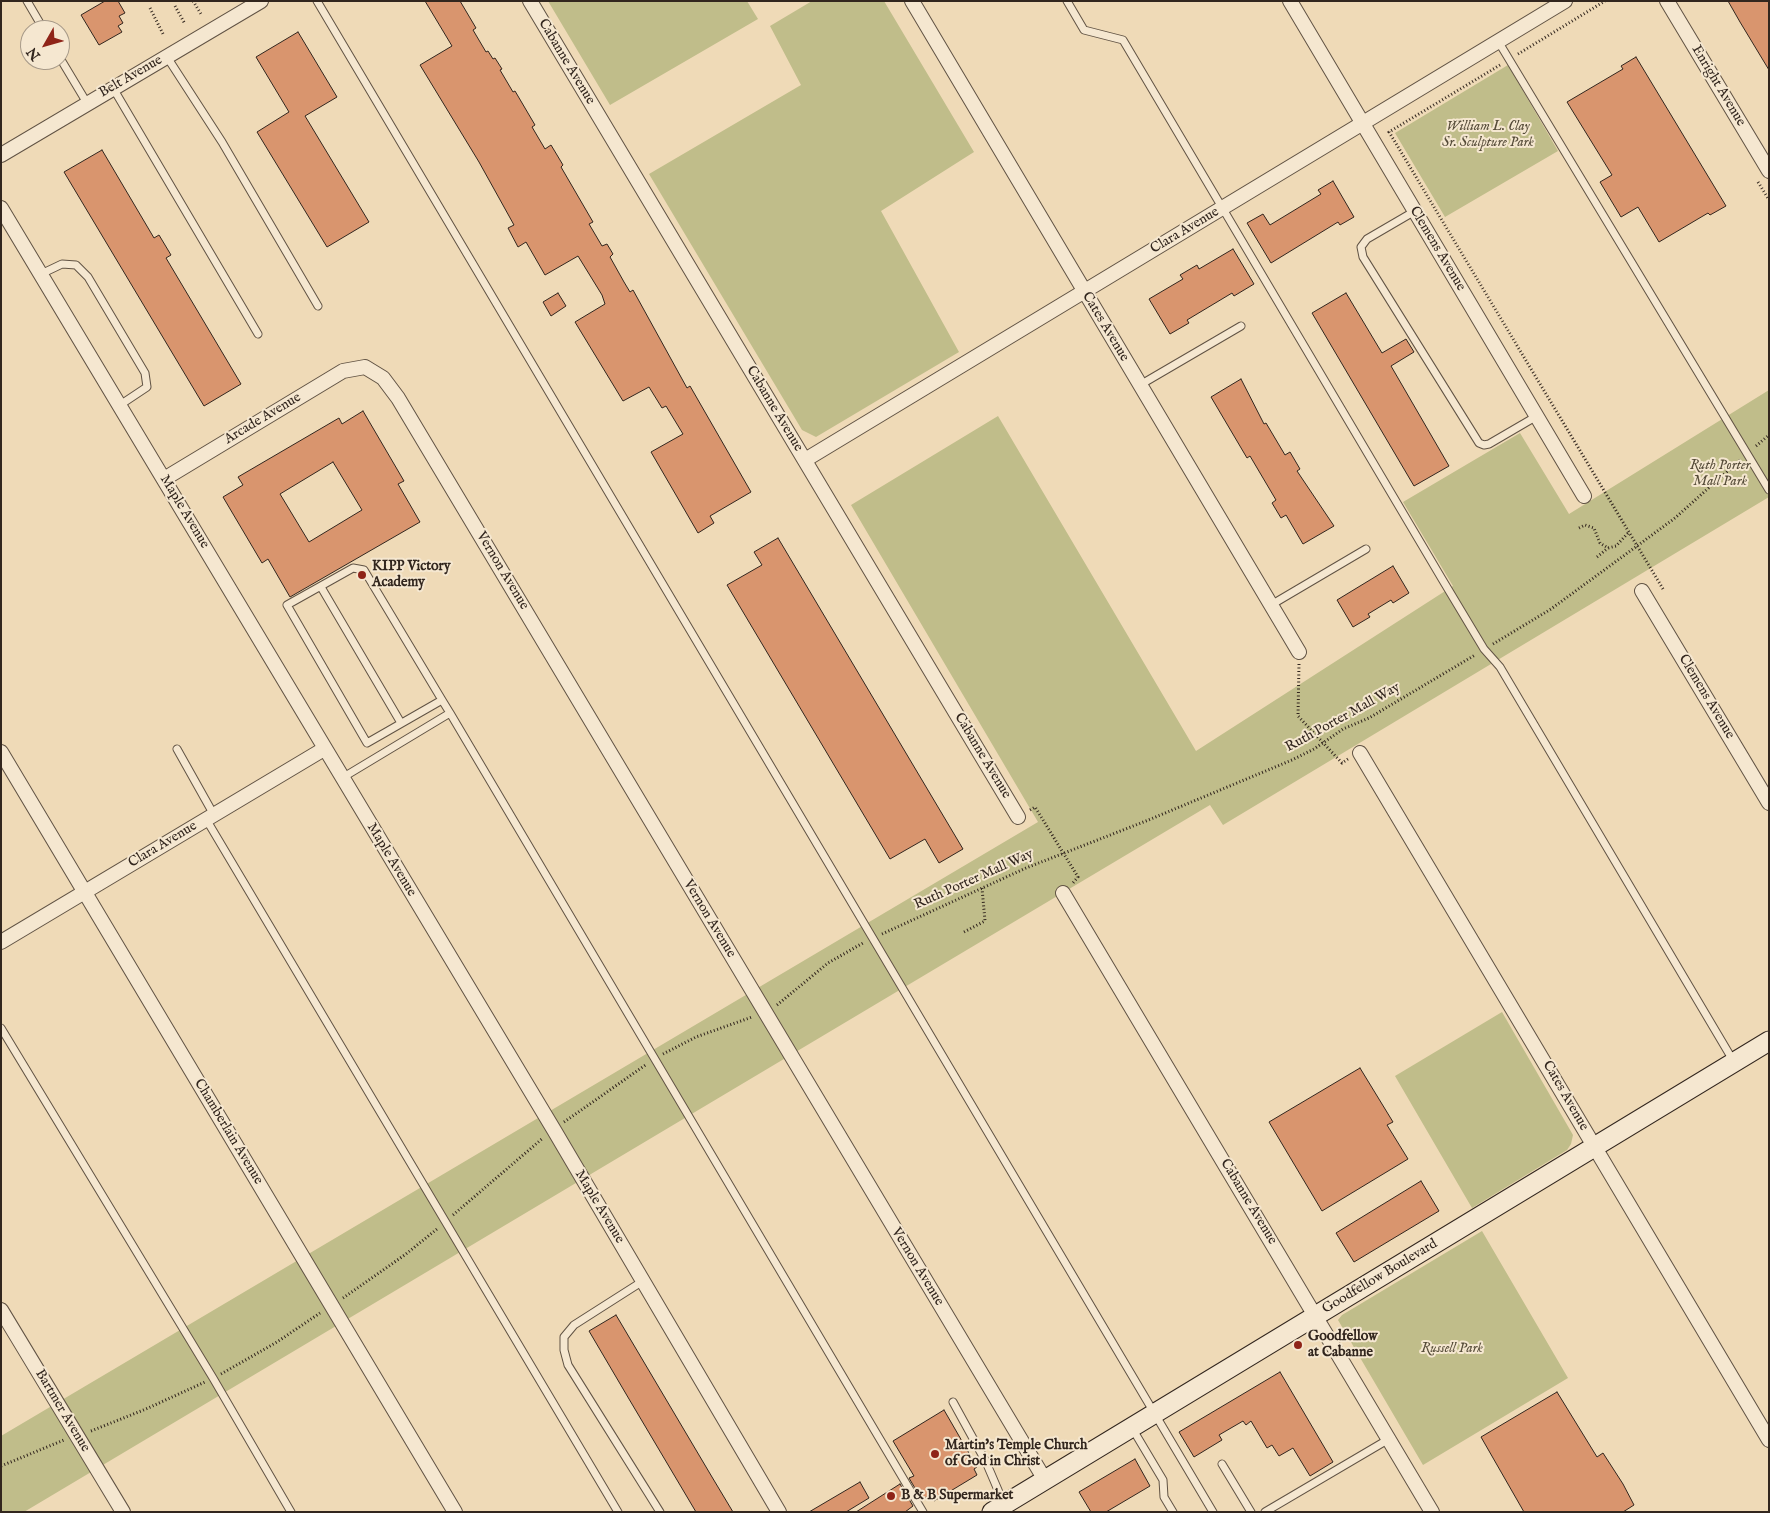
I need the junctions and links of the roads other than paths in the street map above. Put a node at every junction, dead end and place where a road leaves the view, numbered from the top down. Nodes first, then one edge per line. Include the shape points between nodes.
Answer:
1 (26, 1) edge
2 (261, 1) edge
3 (317, 1) edge
4 (530, 1) edge
5 (912, 1) edge
6 (1067, 1) edge
7 (1290, 1) edge
8 (1565, 1) edge
9 (1667, 1) edge
10 (38, 20) edge
11 (1498, 41) junction
12 (167, 57) junction
13 (67, 70) edge
14 (113, 88) junction
15 (87, 102) junction
16 (1362, 123) junction
17 (1, 155) edge
18 (1769, 171) edge
19 (1, 208) edge
20 (1223, 208) junction
21 (1415, 212) junction
22 (41, 274) junction
23 (1083, 291) junction
24 (318, 306) dead end
25 (1242, 326) dead end
26 (258, 334) dead end
27 (364, 367) joint
28 (1139, 385) junction
29 (120, 405) junction
30 (1537, 416) junction
31 (805, 460) junction
32 (164, 478) junction
33 (1769, 490) edge
34 (1584, 496) dead end
35 (1366, 549) dead end
36 (321, 587) junction
37 (1642, 591) dead end
38 (1271, 605) junction
39 (1299, 652) road end
40 (442, 700) junction
41 (450, 713) junction
42 (401, 723) junction
43 (177, 749) dead end
44 (324, 749) junction
45 (1, 752) edge
46 (1360, 753) road end
47 (342, 778) junction
48 (1769, 803) edge
49 (210, 817) junction
50 (1018, 817) road end
51 (84, 892) junction
52 (1063, 893) road end
53 (1, 942) edge
54 (1, 1028) edge
55 (1769, 1041) edge
56 (1734, 1062) junction
57 (1594, 1146) junction
58 (643, 1282) junction
59 (1, 1310) edge
60 (1315, 1316) junction
61 (953, 1402) dead end
62 (1155, 1414) junction
63 (1132, 1428) junction
64 (1389, 1440) junction
65 (1769, 1440) edge
66 (1222, 1464) dead end
67 (1045, 1480) junction
68 (998, 1508) edge
69 (123, 1512) edge
70 (291, 1512) edge
71 (455, 1512) edge
72 (618, 1512) edge
73 (660, 1512) edge
74 (779, 1512) edge
75 (923, 1512) edge
76 (1173, 1512) edge
77 (1213, 1512) edge
78 (1251, 1512) edge
79 (1264, 1512) edge
80 (1432, 1512) edge

1 - 10 lane
2 - 12 street, Belt Avenue
3 - 62 lane
4 - 31 street, Cabanne Avenue
5 - 23 street, Cates Avenue
6 - 20 lane via 1084,30 1123,40
7 - 16 street, Clemens Avenue
8 - 11 street, Clara Avenue
9 - 18 street, Enright Avenue
11 - 16 street, Clara Avenue
11 - 33 lane
12 - 14 street, Belt Avenue
12 - 24 lane via 222,142
13 - 15 lane
14 - 15 street, Belt Avenue
14 - 26 lane
15 - 17 street, Belt Avenue
16 - 20 street, Clara Avenue
16 - 21 street, Clemens Avenue
19 - 22 street, Maple Avenue
20 - 23 street, Clara Avenue
20 - 56 lane
21 - 30 street, Clemens Avenue
21 - 30 lane via 1367,239 1361,247 1363,257 1479,443 1488,444
22 - 29 street, Maple Avenue
22 - 29 lane via 62,264 76,265 88,277 145,374 147,387
23 - 28 street, Cates Avenue
23 - 31 street, Clara Avenue
25 - 28 lane
27 - 32 street, Arcade Avenue via 344,371
27 - 67 street, Vernon Avenue via 383,378 398,398
28 - 38 street, Cates Avenue
29 - 32 street, Maple Avenue
30 - 34 street, Clemens Avenue
31 - 50 street, Cabanne Avenue
32 - 44 street, Maple Avenue
35 - 38 lane
36 - 40 lane via 353,568 364,570
36 - 42 lane
36 - 42 lane via 287,605 367,743
37 - 48 street, Clemens Avenue
38 - 39 street, Cates Avenue
40 - 41 lane
40 - 42 lane
41 - 47 lane
41 - 75 lane
43 - 49 lane
44 - 47 street, Maple Avenue
44 - 49 street, Clara Avenue
45 - 51 street, Chamberlain Avenue
46 - 57 street, Cates Avenue
47 - 58 street, Maple Avenue
49 - 51 street, Clara Avenue
49 - 72 lane
51 - 53 street, Clara Avenue
51 - 71 street, Chamberlain Avenue
52 - 60 street, Cabanne Avenue
54 - 70 lane
55 - 56 main road, Goodfellow Boulevard
56 - 57 main road, Goodfellow Boulevard
57 - 60 main road, Goodfellow Boulevard
57 - 65 street, Cates Avenue
58 - 73 lane via 574,1324 564,1337 564,1350 577,1380
58 - 74 street, Maple Avenue
59 - 69 street, Bartmer Avenue
60 - 62 main road, Goodfellow Boulevard
60 - 64 street, Cabanne Avenue
61 - 68 lane via 986,1462
62 - 63 main road, Goodfellow Boulevard
62 - 77 lane
63 - 67 main road, Goodfellow Boulevard
63 - 76 lane via 1163,1480 1164,1497
64 - 79 lane
64 - 80 street, Cabanne Avenue
66 - 78 lane
67 - 68 main road, Goodfellow Boulevard

